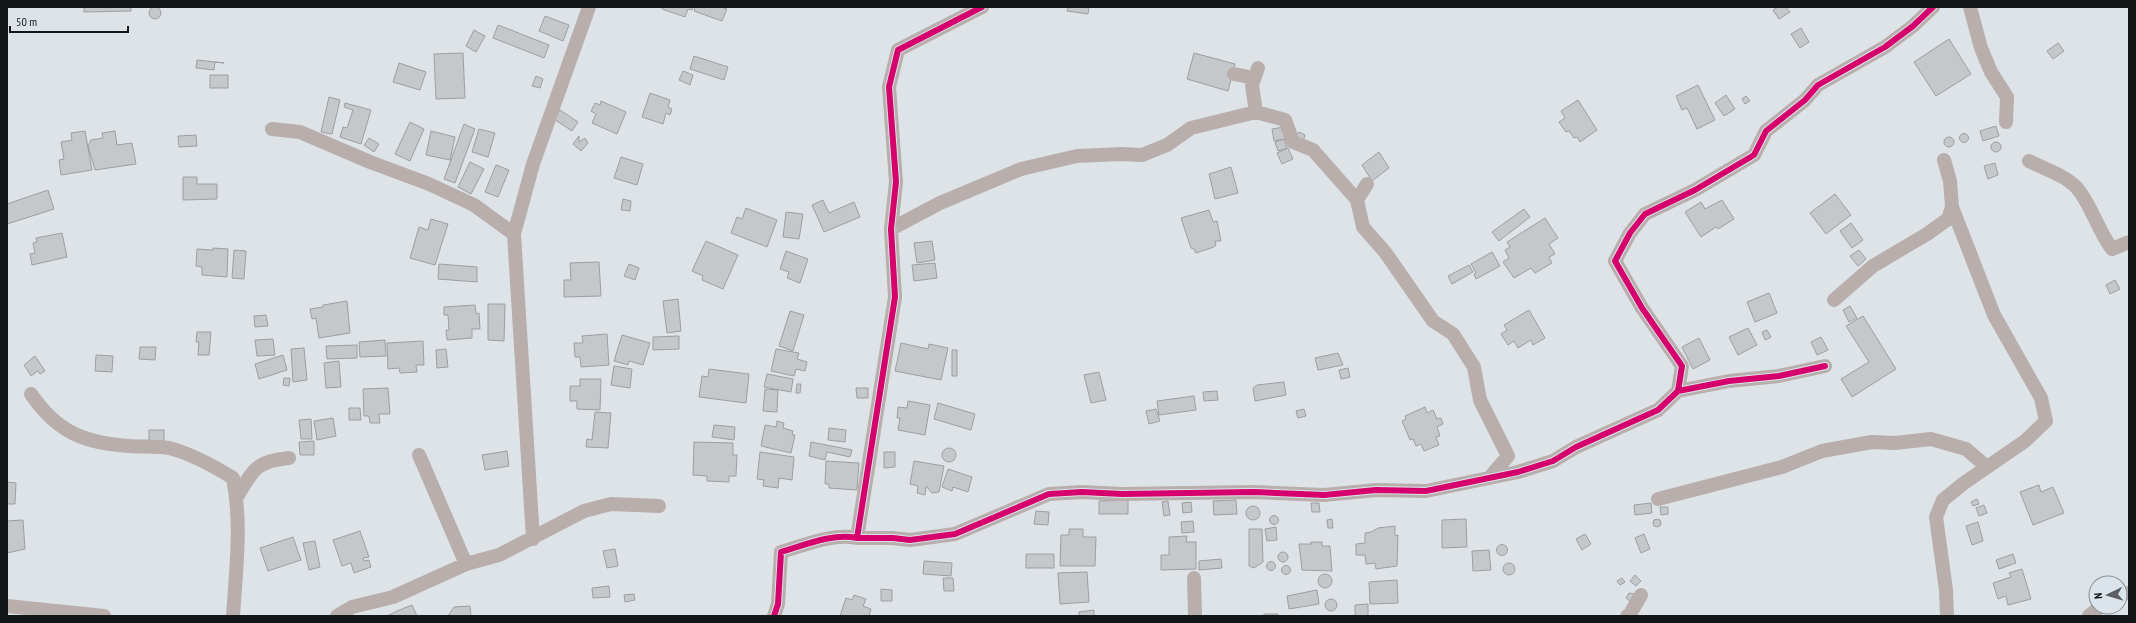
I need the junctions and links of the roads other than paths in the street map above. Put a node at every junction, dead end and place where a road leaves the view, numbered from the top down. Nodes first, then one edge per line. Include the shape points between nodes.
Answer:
1 (589, 7) edge
2 (982, 7) edge
3 (1933, 7) edge
4 (1970, 7) edge
5 (1234, 74) dead end
6 (1256, 112) junction
7 (2006, 122) dead end
8 (272, 130) dead end
9 (1944, 160) dead end
10 (2029, 161) dead end
11 (1367, 184) dead end
12 (1357, 200) junction
13 (1952, 207) junction
14 (891, 229) junction
15 (514, 234) junction
16 (2129, 242) edge
17 (1834, 300) dead end
18 (1825, 366) dead end
19 (1678, 391) junction
20 (31, 394) dead end
21 (419, 455) dead end
22 (289, 458) dead end
23 (1987, 467) junction
24 (1490, 477) junction
25 (237, 497) junction
26 (1658, 499) dead end
27 (659, 506) dead end
28 (857, 538) junction
29 (533, 539) junction
30 (466, 564) junction
31 (1194, 578) dead end
32 (1641, 595) dead end
33 (7, 606) edge
34 (104, 616) edge
35 (233, 616) edge
36 (337, 616) edge
37 (774, 616) edge
38 (1195, 616) edge
39 (1627, 616) edge
40 (1947, 616) edge

1 - 15 street via 533,164
2 - 14 street via 898,50 889,87 896,182
3 - 19 street via 1885,47 1818,85 1805,100 1766,131 1754,155 1695,190 1645,214 1630,234 1615,261 1642,308 1682,366
4 - 7 street via 1981,48 1991,72 2007,97
5 - 6 street via 1256,73 1252,85
6 - 12 street via 1285,120 1293,142 1314,150
6 - 14 street via 1191,128 1167,144 1142,155 1076,156 1021,169 940,203
8 - 15 street via 300,132 429,184 474,205
9 - 13 street via 1950,180
10 - 16 street via 2069,181 2078,189 2112,250
11 - 12 street
12 - 24 street via 1363,227 1385,252 1433,322 1453,334 1474,367 1480,400 1508,456
13 - 17 street via 1948,219 1873,266
13 - 23 street via 1994,314 2041,398 2046,421 2025,441
14 - 28 street via 895,297
15 - 29 street
18 - 19 street via 1779,376 1729,381
19 - 24 street via 1658,410 1576,446 1553,461
20 - 25 street via 55,423 81,438 127,446 170,448 215,466 233,478
21 - 30 street
22 - 25 street via 261,464 248,477
23 - 26 street via 1966,449 1931,438 1894,443 1872,442 1822,451 1782,467
23 - 40 street via 1943,500 1936,517
24 - 28 street via 1426,491 1376,490 1324,495 1254,492 1049,494 955,534 910,540
25 - 35 street via 238,533
27 - 29 street via 626,503 598,506
28 - 37 street via 829,538 781,552 778,604
29 - 30 street via 499,556
30 - 36 street via 393,597 352,607
31 - 38 street
32 - 39 street
33 - 34 street

